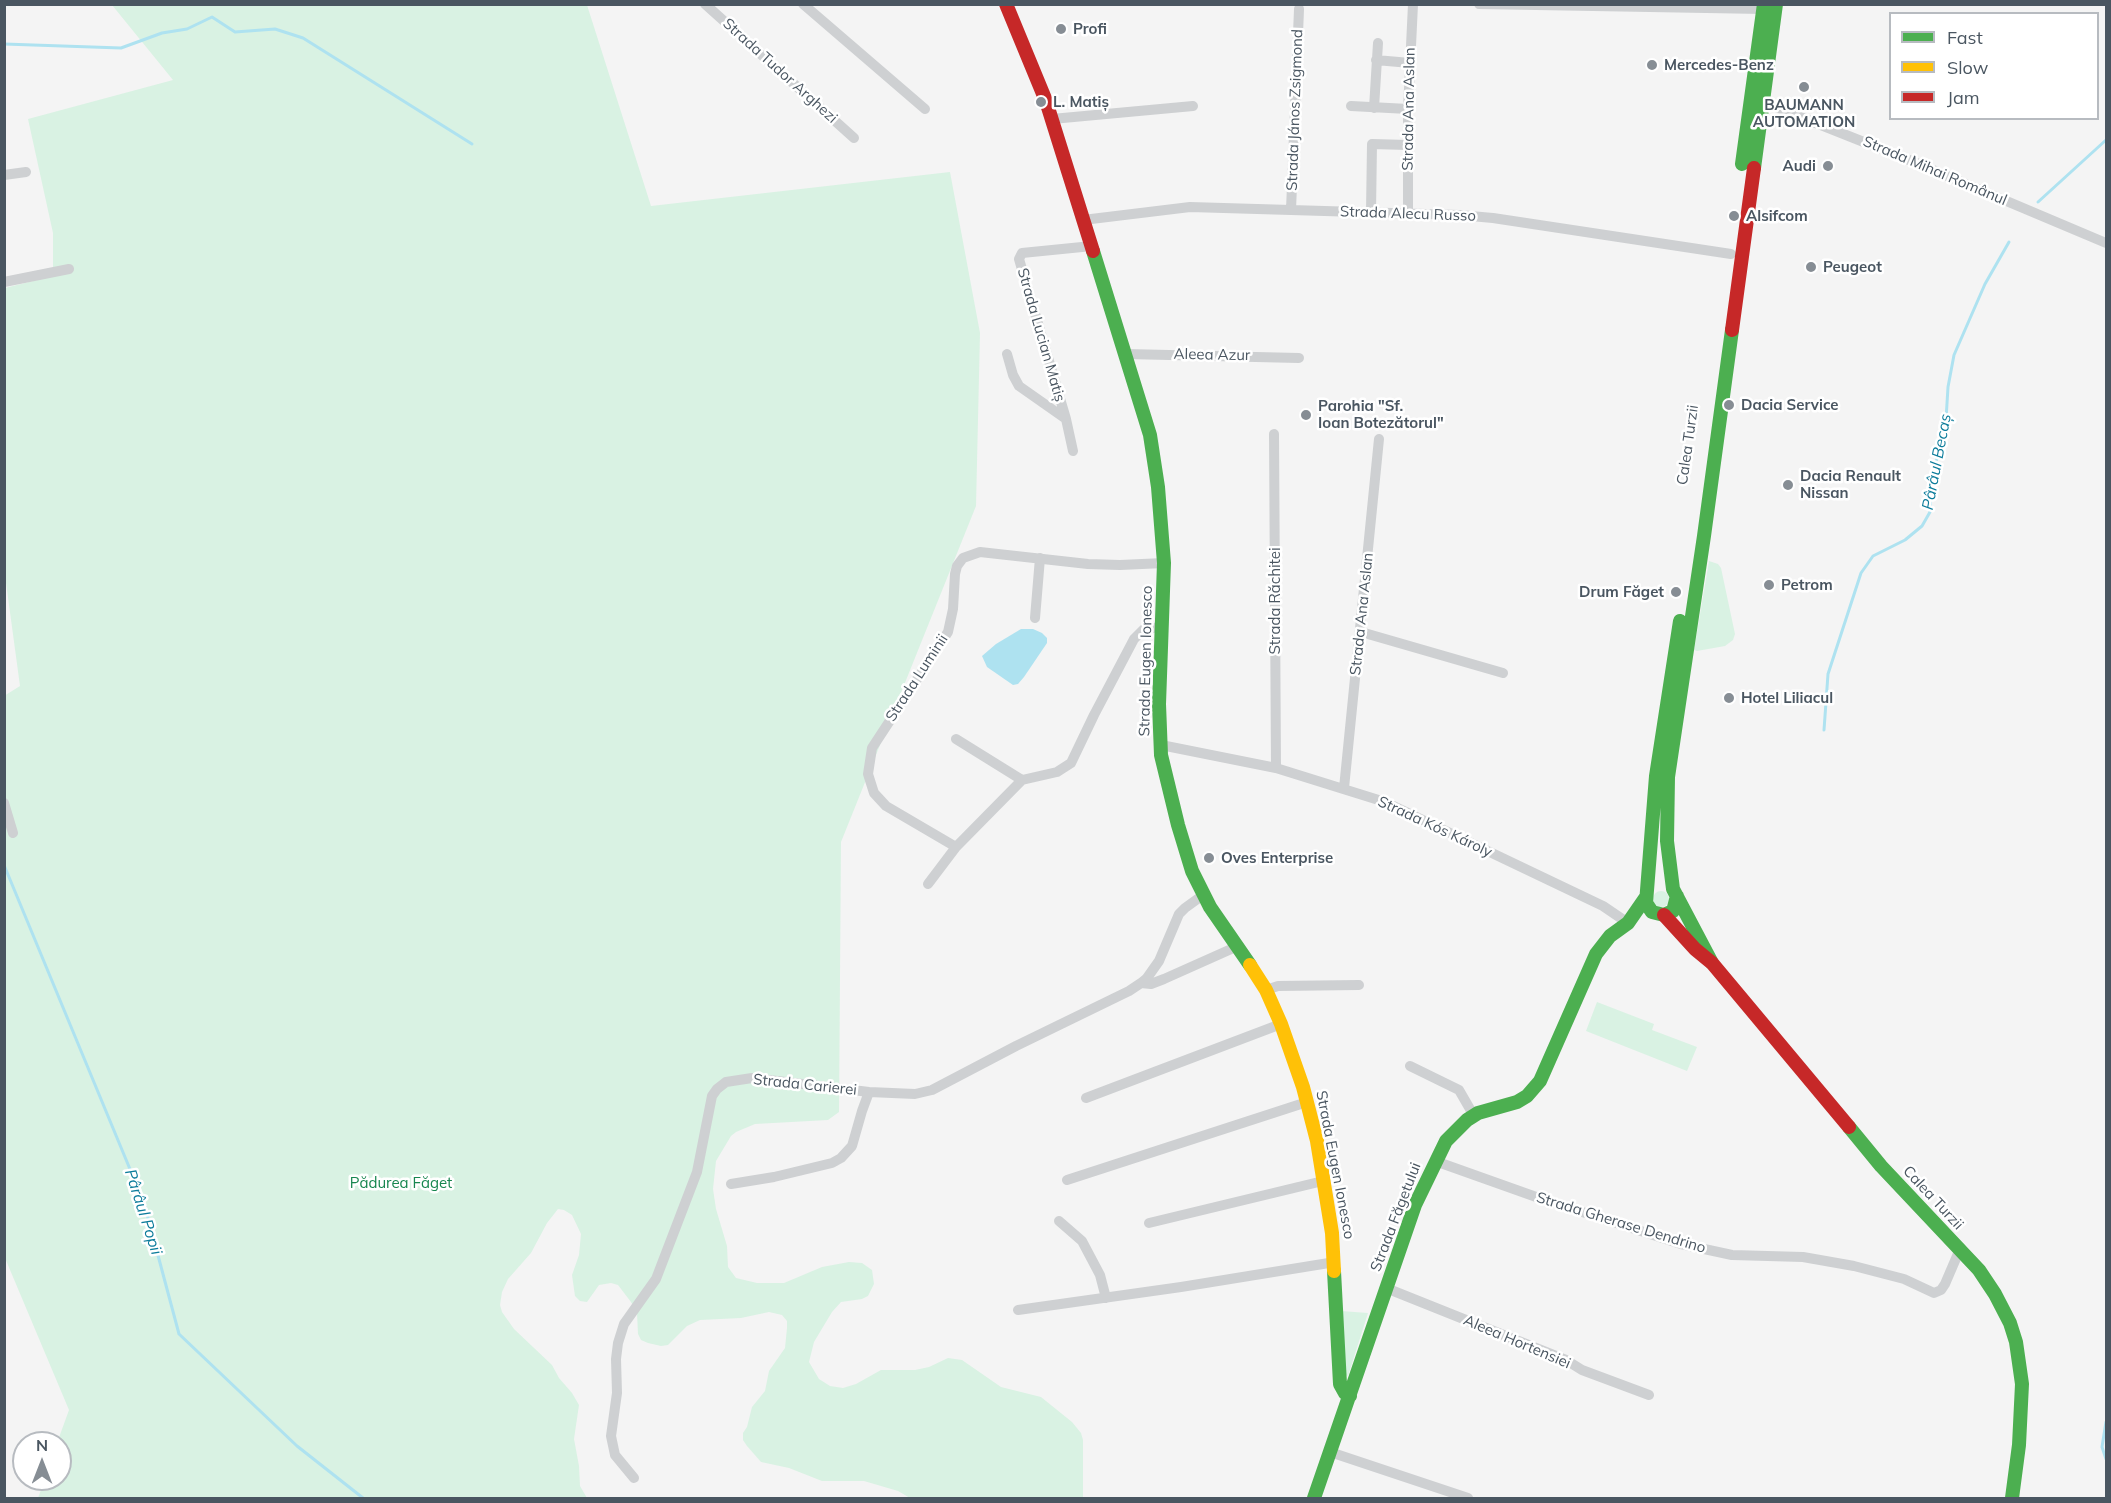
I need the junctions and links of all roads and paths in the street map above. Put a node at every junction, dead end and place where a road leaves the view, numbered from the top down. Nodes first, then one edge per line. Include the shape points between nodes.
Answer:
1 (705, 4) edge
2 (803, 4) edge
3 (1006, 4) edge
4 (1413, 4) edge
5 (1479, 4) edge
6 (1767, 6) edge
7 (1299, 9) dead end
8 (1378, 43) dead end
9 (1376, 60) junction
10 (1410, 63) junction
11 (1763, 102) junction
12 (1193, 106) dead end
13 (1351, 106) dead end
14 (1374, 108) junction
15 (926, 109) dead end
16 (1408, 110) junction
17 (1052, 120) junction
18 (854, 138) dead end
19 (1408, 146) junction
20 (26, 172) dead end
21 (4, 175) edge
22 (1291, 210) junction
23 (1371, 212) junction
24 (1408, 213) junction
25 (1083, 220) junction
26 (2106, 243) edge
27 (1092, 246) junction
28 (1731, 254) junction
29 (69, 269) dead end
30 (4, 282) edge
31 (1007, 354) dead end
32 (1126, 354) junction
33 (1299, 357) dead end
34 (1066, 419) junction
35 (1275, 434) dead end
36 (1379, 439) dead end
37 (1073, 451) dead end
38 (1040, 558) junction
39 (1164, 564) junction
40 (1035, 618) dead end
41 (1161, 627) junction
42 (1361, 632) junction
43 (1503, 673) dead end
44 (956, 739) dead end
45 (1161, 745) junction
46 (1276, 768) junction
47 (1022, 780) junction
48 (1344, 788) junction
49 (5, 803) edge
50 (13, 833) dead end
51 (956, 847) junction
52 (928, 884) dead end
53 (1675, 893) junction
54 (1647, 894) junction
55 (1203, 895) junction
56 (1660, 915) junction
57 (1628, 923) junction
58 (1238, 946) junction
59 (1712, 963) junction
60 (1142, 983) junction
61 (1359, 985) dead end
62 (1266, 990) junction
63 (1281, 1024) junction
64 (1410, 1066) dead end
65 (869, 1092) junction
66 (1086, 1098) dead end
67 (1307, 1102) junction
68 (1474, 1116) junction
69 (1435, 1161) junction
70 (1067, 1180) dead end
71 (1321, 1182) junction
72 (731, 1184) dead end
73 (1208, 1203) dead end
74 (1059, 1221) dead end
75 (1149, 1223) dead end
76 (1960, 1249) junction
77 (1335, 1262) junction
78 (1386, 1288) junction
79 (1106, 1298) junction
80 (1017, 1310) dead end
81 (1649, 1395) dead end
82 (1350, 1396) junction
83 (1330, 1452) junction
84 (634, 1478) dead end
85 (1314, 1498) edge
86 (1468, 1498) edge
87 (2012, 1498) edge

1 - 18 street, Strada Tudor Arghezi
2 - 15 street
3 - 17 main road, Strada Eugen Ionesco
4 - 10 street, Strada Ana Aslan
5 - 6 street
6 - 11 main road, Calea Turzii
6 - 28 main road, Calea Turzii
7 - 22 street, Strada János Zsigmond
8 - 9 street
9 - 10 street
9 - 14 street
10 - 16 street, Strada Ana Aslan
11 - 26 street, Strada Mihai Românul
11 - 53 main road, Calea Turzii via 1668,777 1667,841
12 - 17 street
13 - 14 street
14 - 16 street
16 - 19 street, Strada Ana Aslan
17 - 25 main road, Strada Eugen Ionesco
19 - 23 street via 1372,144
19 - 24 street, Strada Ana Aslan
20 - 21 street
22 - 23 street, Strada Alecu Russo
22 - 25 street, Strada Alecu Russo via 1190,207
23 - 24 street, Strada Alecu Russo
24 - 28 street, Strada Alecu Russo via 1493,218
25 - 27 main road, Strada Eugen Ionesco
27 - 32 main road, Strada Eugen Ionesco
27 - 34 street, Strada Lucian Matiș via 1020,255
28 - 54 main road, Calea Turzii via 1656,776
29 - 30 street
31 - 34 street via 1018,386
32 - 33 street, Aleea Azur
32 - 39 main road, Strada Eugen Ionesco via 1150,435
34 - 37 street, Strada Lucian Matiș
35 - 46 street, Strada Răchitei
36 - 42 street, Strada Ana Aslan
38 - 39 street, Strada Luminii via 1120,566
38 - 40 street
38 - 51 street, Strada Luminii via 980,552 960,561 948,632 872,748 868,774 879,801
39 - 41 main road, Strada Eugen Ionesco
41 - 45 main road, Strada Eugen Ionesco
41 - 47 street via 1144,629 1134,639 1071,763 1057,772
42 - 43 street
42 - 48 street, Strada Ana Aslan
44 - 47 street
45 - 46 street, Strada Kós Károly
45 - 55 main road, Strada Eugen Ionesco via 1183,845
46 - 48 street, Strada Kós Károly
47 - 51 street
48 - 57 street, Strada Kós Károly via 1385,802 1603,906
49 - 50 street
51 - 52 street
53 - 54 main road via 1663,884 1652,887
53 - 56 main road via 1676,906 1669,914
53 - 59 main road, Calea Turzii
54 - 56 main road, Calea Turzii via 1648,908
54 - 57 main road, Strada Făgetului
55 - 58 main road, Strada Eugen Ionesco
55 - 60 street, Strada Carierei via 1179,914 1159,961
56 - 57 main road, Strada Făgetului
56 - 59 main road, Calea Turzii
57 - 68 main road, Strada Făgetului via 1610,936 1596,954 1540,1081 1517,1102
58 - 60 street via 1152,984
58 - 62 main road, Strada Eugen Ionesco
59 - 76 main road, Calea Turzii via 1881,1166
60 - 65 street, Strada Carierei via 932,1090 915,1094
61 - 62 street via 1278,986
62 - 63 main road, Strada Eugen Ionesco
63 - 66 street
63 - 67 main road, Strada Eugen Ionesco
64 - 68 street via 1459,1090
65 - 72 street via 852,1146 842,1158
65 - 84 street, Strada Carierei via 752,1078 726,1082 712,1096 697,1172 656,1280 624,1324 618,1343 611,1436 615,1455
67 - 70 street
67 - 71 main road, Strada Eugen Ionesco
68 - 69 main road, Strada Făgetului via 1450,1135
69 - 76 street, Strada Gherase Dendrino via 1681,1244 1732,1254 1803,1257 1854,1266 1904,1279 1934,1293 1945,1284
69 - 78 main road, Strada Făgetului
71 - 73 street
71 - 75 street
71 - 77 main road, Strada Eugen Ionesco
74 - 79 street via 1082,1241 1100,1275
76 - 87 main road, Calea Turzii via 1995,1294 2016,1342 2022,1406
77 - 79 street
77 - 82 main road, Strada Eugen Ionesco via 1340,1384
78 - 81 street, Aleea Hortensiei
78 - 82 main road, Strada Făgetului
79 - 80 street
82 - 83 main road, Strada Făgetului
83 - 85 main road, Strada Făgetului
83 - 86 street

